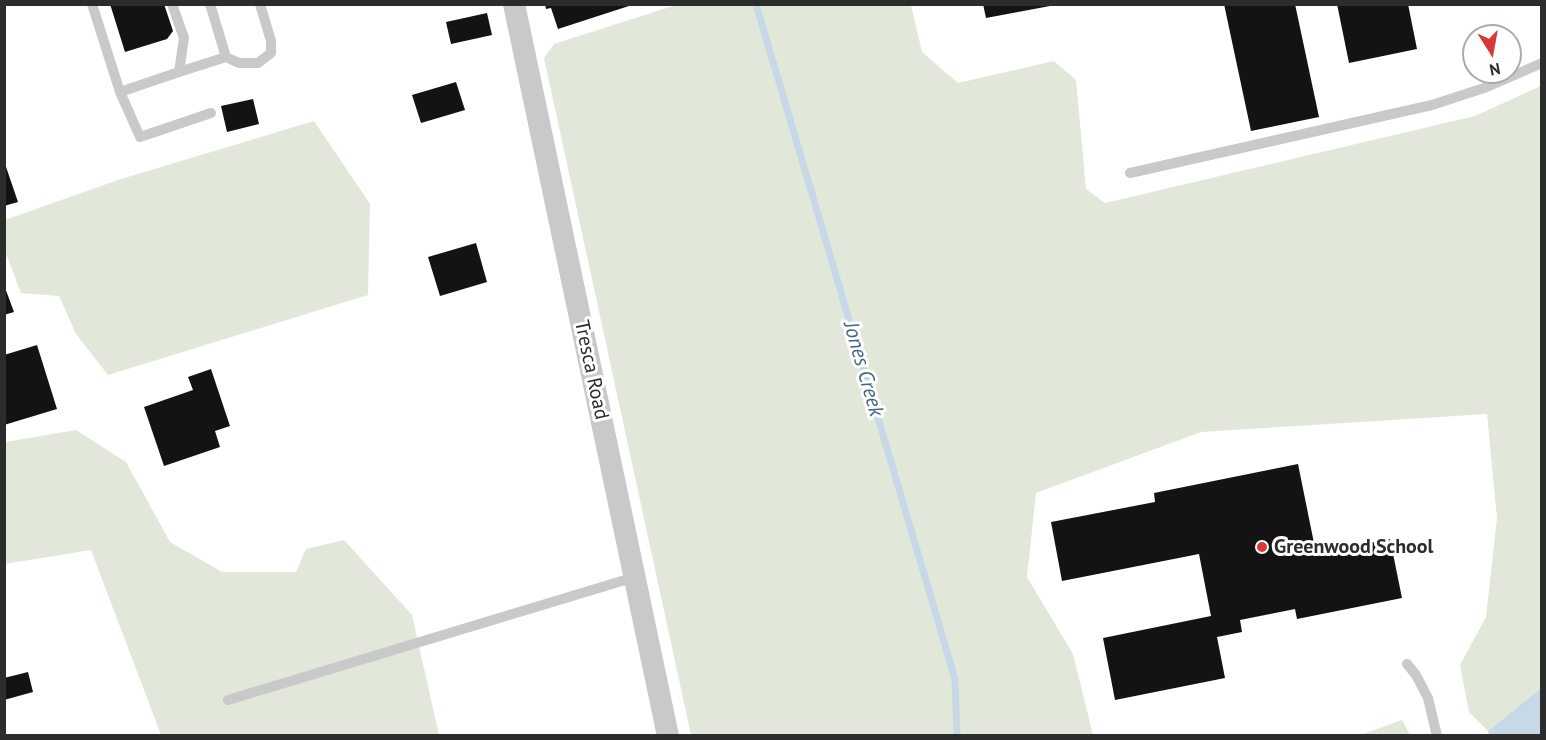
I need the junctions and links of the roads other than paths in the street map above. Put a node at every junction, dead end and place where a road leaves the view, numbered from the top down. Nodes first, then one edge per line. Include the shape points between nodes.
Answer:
1 (92, 4) edge
2 (172, 4) edge
3 (210, 4) edge
4 (260, 4) edge
5 (514, 4) edge
6 (226, 57) junction
7 (1542, 63) edge
8 (179, 72) junction
9 (120, 92) junction
10 (211, 113) dead end
11 (1131, 173) dead end
12 (635, 577) junction
13 (1407, 664) dead end
14 (228, 700) dead end
15 (668, 735) edge
16 (1437, 735) edge

1 - 9 lane
2 - 8 lane via 184,38
3 - 6 lane
4 - 6 lane via 271,53 258,63 239,63
5 - 12 street, Tresca Road
6 - 8 lane
7 - 11 lane via 1432,105
8 - 9 lane
9 - 10 lane via 140,137
12 - 14 lane
12 - 15 street, Tresca Road
13 - 16 lane via 1428,698

